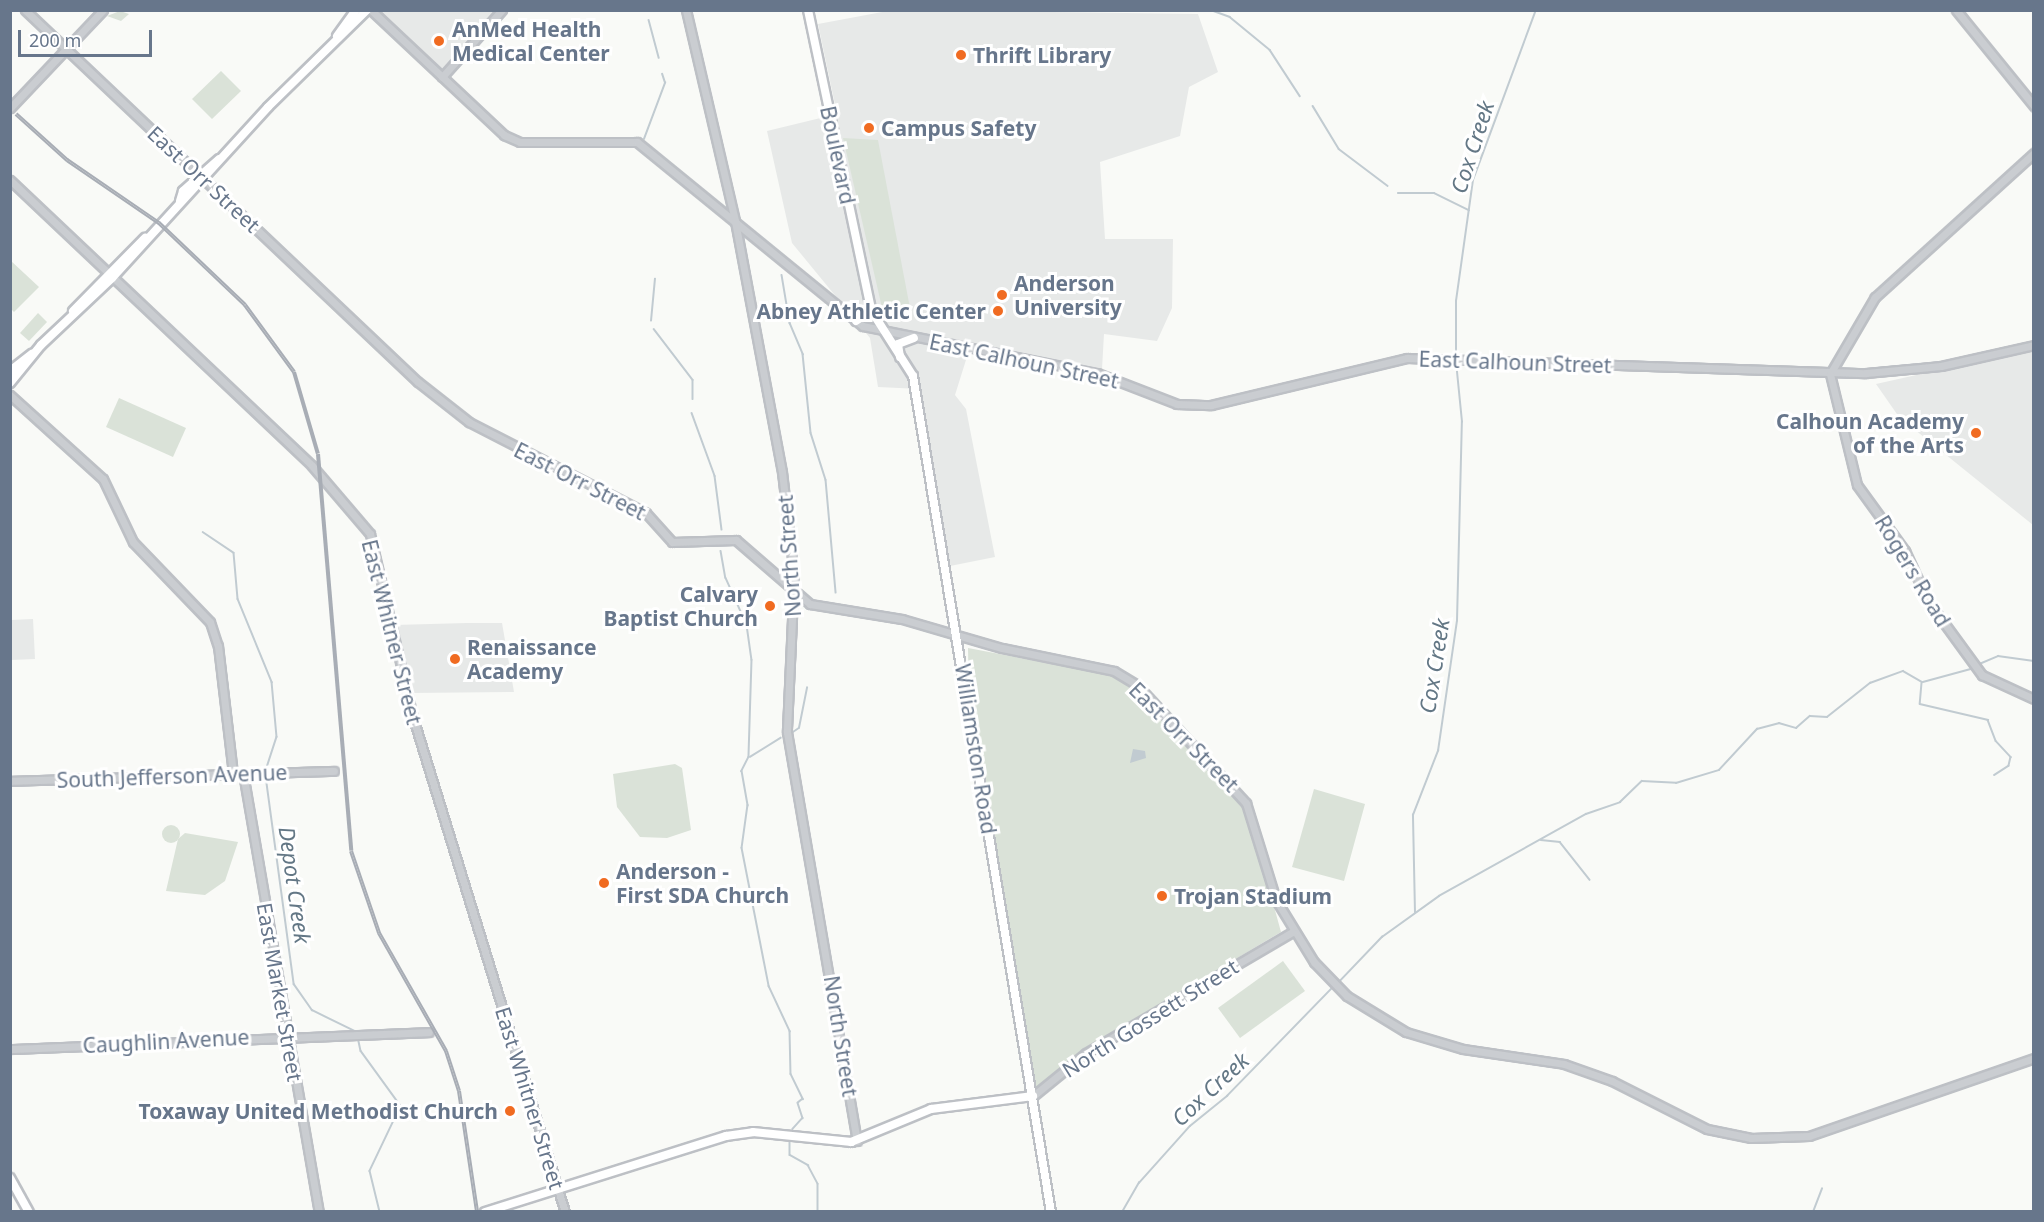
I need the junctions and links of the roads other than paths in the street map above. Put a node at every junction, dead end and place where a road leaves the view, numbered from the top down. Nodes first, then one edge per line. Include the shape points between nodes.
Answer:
1 (25, 10) edge
2 (103, 10) edge
3 (356, 10) edge
4 (367, 10) edge
5 (371, 10) edge
6 (502, 10) edge
7 (686, 10) edge
8 (808, 10) edge
9 (1956, 10) edge
10 (337, 36) junction
11 (66, 50) junction
12 (442, 77) junction
13 (2034, 106) edge
14 (10, 108) edge
15 (2034, 153) edge
16 (202, 176) junction
17 (10, 180) edge
18 (735, 221) junction
19 (109, 275) junction
20 (868, 299) joint
21 (871, 311) junction
22 (856, 321) junction
23 (880, 332) junction
24 (914, 338) junction
25 (2034, 345) edge
26 (33, 353) junction
27 (900, 357) junction
28 (10, 370) edge
29 (1830, 374) junction
30 (10, 382) edge
31 (10, 394) edge
32 (795, 594) junction
33 (958, 636) junction
34 (2034, 699) edge
35 (334, 771) dead end
36 (233, 773) junction
37 (243, 773) junction
38 (10, 782) edge
39 (1292, 932) junction
40 (429, 1032) dead end
41 (286, 1035) junction
42 (10, 1049) edge
43 (2034, 1058) edge
44 (1033, 1096) junction
45 (857, 1141) junction
46 (10, 1178) edge
47 (558, 1190) junction
48 (29, 1212) edge
49 (319, 1212) edge
50 (485, 1212) edge
51 (565, 1212) edge
52 (1051, 1212) edge

1 - 11 street, East Orr Street
2 - 11 street
3 - 10 main road
4 - 10 main road
5 - 12 street, East Calhoun Street
6 - 12 street
7 - 18 street, North Street
8 - 20 main road, Boulevard
9 - 13 street
10 - 16 main road
11 - 14 street
11 - 16 street, East Orr Street
12 - 18 street, East Calhoun Street via 498,131 520,142 637,142
15 - 29 street via 1875,297
16 - 19 main road
16 - 32 street, East Orr Street via 443,404 646,513 672,542 736,540
17 - 19 street, East Whitner Street
18 - 22 street, East Calhoun Street
18 - 32 street, North Street via 782,472
19 - 26 main road
19 - 47 street, East Whitner Street via 312,466 370,534 414,721
20 - 21 main road, Williamston Road
21 - 22 main road
21 - 23 main road, Williamston Road
22 - 23 street, East Calhoun Street
23 - 24 street, East Calhoun Street
23 - 27 main road, Williamston Road
24 - 27 main road via 898,344
24 - 29 street, East Calhoun Street via 1097,373 1167,402 1211,405 1355,366 1450,358
25 - 29 street, East Calhoun Street via 1926,368
26 - 28 main road
26 - 30 main road
27 - 33 main road, Williamston Road via 913,376
29 - 34 street, Rogers Road via 1857,485 1905,551 1928,601 1982,675
31 - 36 street via 103,479 133,542 210,622 217,637
32 - 33 street, East Orr Street via 815,606 874,612
32 - 45 street, North Street via 787,732
33 - 39 street, East Orr Street via 1114,671 1143,691 1246,803 1276,900
33 - 44 main road, Williamston Road
35 - 37 street, South Jefferson Avenue
36 - 37 street, South Jefferson Avenue
36 - 38 street, South Jefferson Avenue
37 - 41 street, East Market Street
39 - 43 street, East Orr Street via 1347,996 1406,1032 1463,1050 1564,1064 1612,1081 1707,1129 1751,1138 1809,1136
39 - 44 street, North Gossett Street via 1086,1053
40 - 41 street, Caughlin Avenue
41 - 42 street, Caughlin Avenue
41 - 49 street, East Market Street
44 - 45 main road via 932,1109
44 - 52 main road, Williamston Road
45 - 47 main road via 742,1132
46 - 48 main road
47 - 50 main road
47 - 51 street, East Whitner Street

